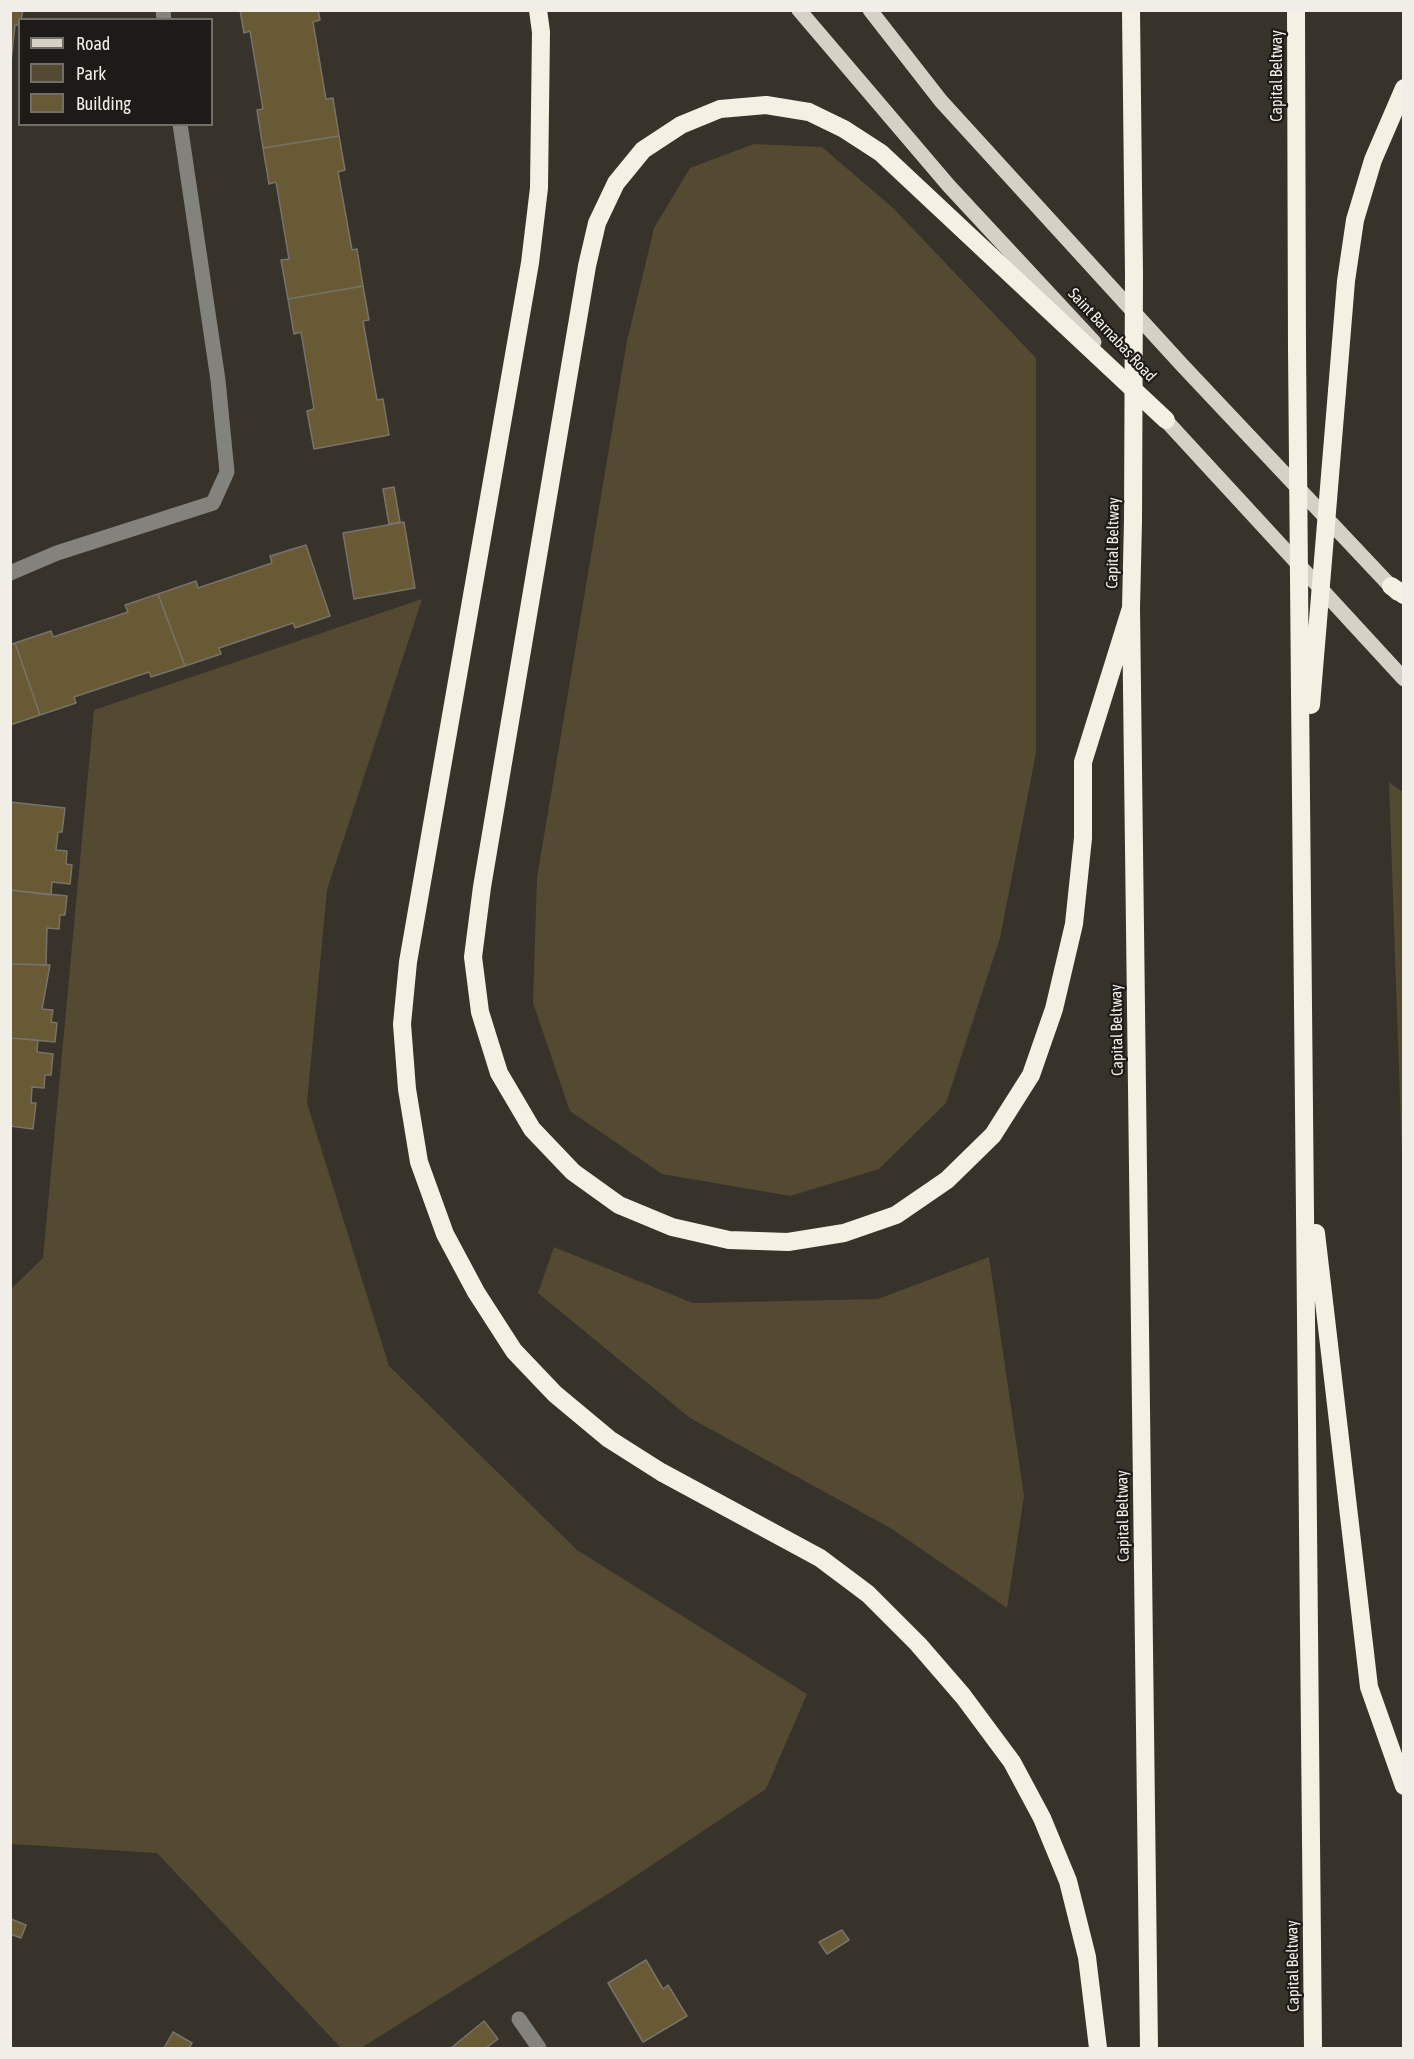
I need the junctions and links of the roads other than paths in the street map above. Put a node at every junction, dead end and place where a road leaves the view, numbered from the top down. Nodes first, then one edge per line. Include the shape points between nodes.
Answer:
1 (538, 10) edge
2 (799, 10) edge
3 (870, 10) edge
4 (1131, 10) edge
5 (1296, 10) edge
6 (1404, 88) edge
7 (180, 126) edge
8 (1166, 420) junction
9 (10, 573) edge
10 (1399, 594) edge
11 (1131, 608) junction
12 (1404, 679) edge
13 (1306, 699) junction
14 (1304, 1134) junction
15 (1404, 1786) edge
16 (519, 2019) dead end
17 (539, 2049) edge
18 (1098, 2049) edge
19 (1149, 2049) edge
20 (1313, 2049) edge

1 - 18 highway via 539,188 531,252 408,962 402,1024 419,1162 446,1234 476,1292 514,1351 555,1394 609,1439 661,1472 820,1558 868,1594 963,1696 1012,1762 1042,1818 1068,1881 1087,1957
2 - 8 main road, Saint Barnabas Road via 949,186
3 - 10 main road, Saint Barnabas Road via 949,110
4 - 11 highway, Capital Beltway, bridge
5 - 13 highway, Capital Beltway, bridge via 1297,348
6 - 13 highway, bridge via 1372,160 1354,220
7 - 9 street via 218,380 227,472 213,503 57,553
8 - 11 highway via 881,153 844,129 798,110 766,105 720,108 681,125 643,150 611,193 597,223 587,266 473,957 480,1012 499,1073 532,1129 573,1172 619,1204 672,1227 729,1240 788,1242 844,1233 896,1215 947,1180 1000,1125 1031,1074 1054,1009 1074,924 1083,838 1083,762
8 - 12 main road, Saint Barnabas Road
11 - 19 highway, Capital Beltway
13 - 14 highway, Capital Beltway via 1302,824
14 - 15 highway via 1369,1687
14 - 20 highway, Capital Beltway
16 - 17 street

